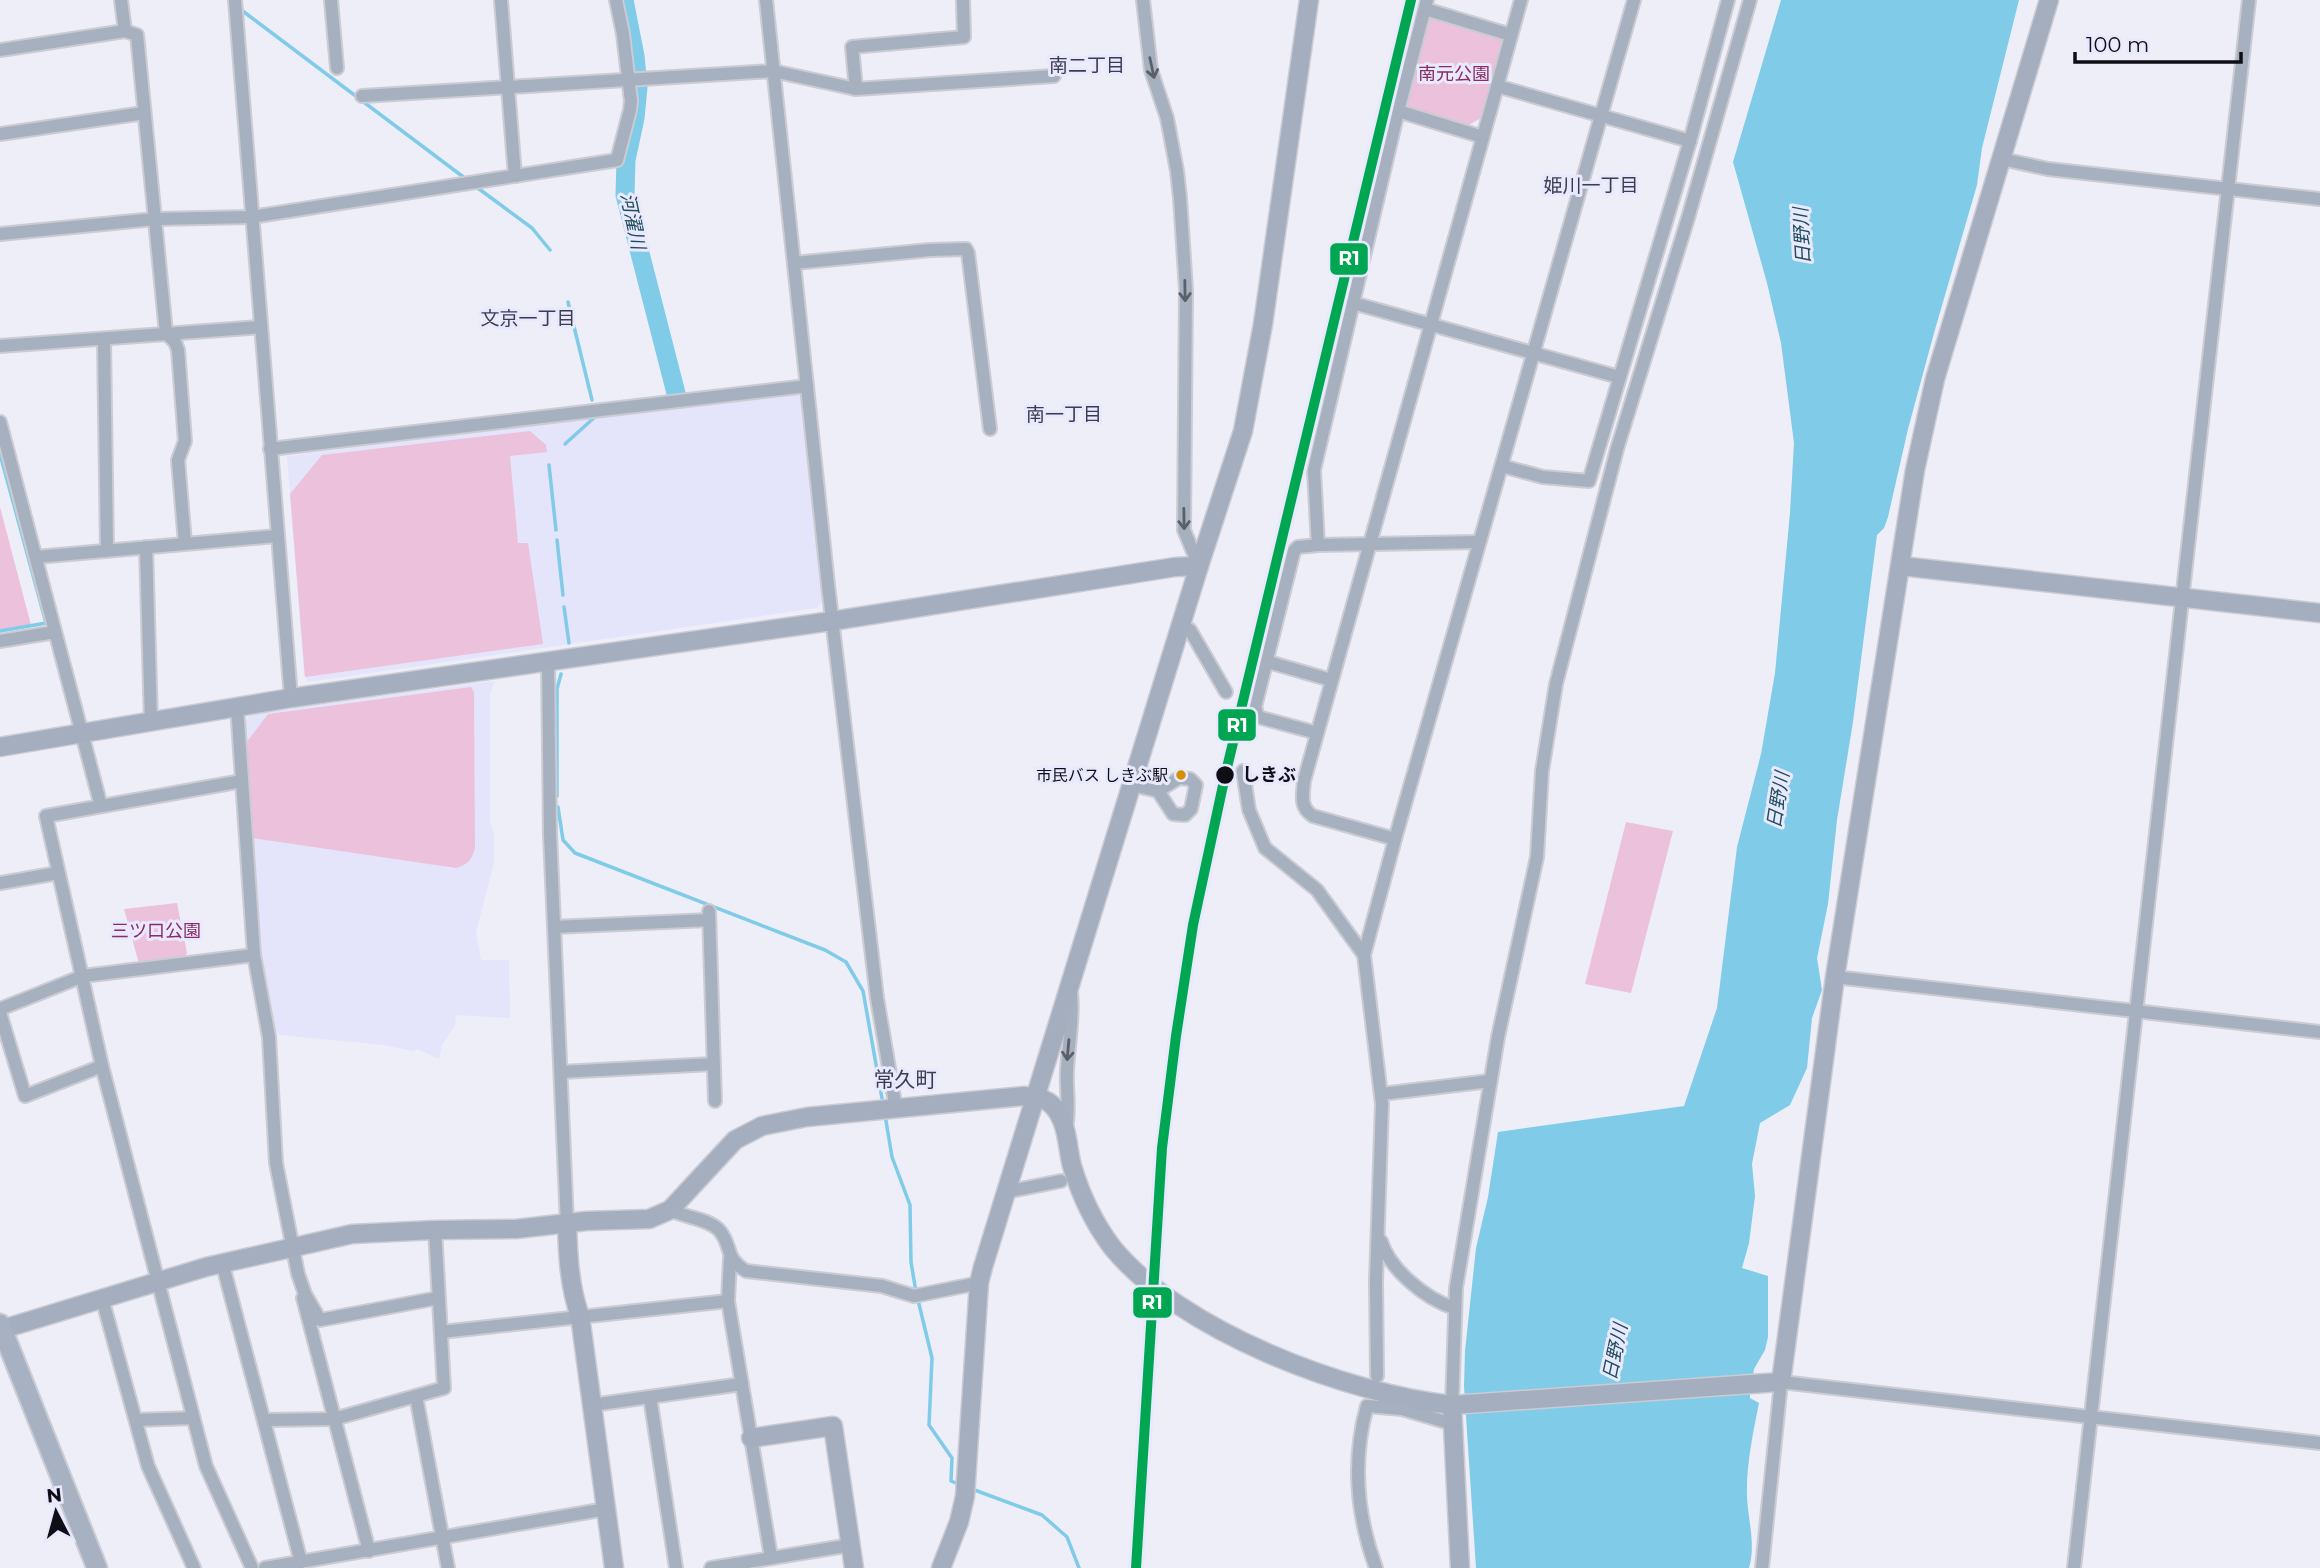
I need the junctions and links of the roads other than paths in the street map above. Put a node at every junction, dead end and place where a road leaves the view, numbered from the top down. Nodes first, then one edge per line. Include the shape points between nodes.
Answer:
1 (121, 0) edge
2 (235, 0) edge
3 (331, 0) edge
4 (501, 0) edge
5 (616, 0) edge
6 (766, 0) edge
7 (963, 0) edge
8 (1143, 0) edge
9 (1309, 0) edge
10 (1521, 0) edge
11 (1634, 0) edge
12 (1728, 0) edge
13 (1750, 0) edge
14 (2049, 0) edge
15 (2249, 0) edge
16 (1426, 5) edge
17 (125, 31) junction
18 (1511, 35) junction
19 (0, 50) edge
20 (337, 68) dead end
21 (773, 71) junction
22 (1054, 76) dead end
23 (630, 80) junction
24 (1497, 86) junction
25 (508, 87) junction
26 (856, 89) junction
27 (362, 96) dead end
28 (1398, 111) junction
29 (144, 113) junction
30 (1601, 117) junction
31 (0, 134) edge
32 (1483, 137) junction
33 (1690, 141) junction
34 (2002, 159) junction
35 (515, 176) junction
36 (2229, 188) junction
37 (2320, 199) edge
38 (251, 217) junction
39 (155, 219) junction
40 (0, 234) edge
41 (794, 263) junction
42 (1353, 303) junction
43 (1430, 325) junction
44 (261, 327) junction
45 (166, 334) junction
46 (104, 340) junction
47 (0, 346) edge
48 (1534, 354) junction
49 (1619, 377) junction
50 (807, 386) junction
51 (0, 422) edge
52 (990, 429) dead end
53 (270, 449) junction
54 (1502, 466) junction
55 (277, 536) junction
56 (1478, 542) junction
57 (186, 543) junction
58 (1318, 545) junction
59 (1368, 545) junction
60 (146, 547) junction
61 (107, 550) junction
62 (36, 557) junction
63 (1199, 566) junction
64 (1901, 566) junction
65 (2182, 599) junction
66 (2320, 613) edge
67 (832, 621) junction
68 (1180, 626) junction
69 (55, 632) junction
70 (0, 641) edge
71 (1265, 660) junction
72 (548, 661) junction
73 (1331, 680) junction
74 (1226, 692) dead end
75 (291, 698) junction
76 (237, 706) junction
77 (151, 722) junction
78 (82, 733) junction
79 (1317, 733) junction
80 (0, 747) edge
81 (1244, 771) dead end
82 (242, 781) junction
83 (1132, 785) junction
84 (1158, 791) dead end
85 (101, 806) junction
86 (1395, 839) junction
87 (58, 873) junction
88 (0, 883) edge
89 (554, 927) junction
90 (254, 955) junction
91 (1364, 956) junction
92 (83, 976) junction
93 (1835, 977) junction
94 (1070, 982) junction
95 (0, 1011) edge
96 (2136, 1013) junction
97 (2320, 1032) edge
98 (713, 1064) junction
99 (102, 1066) junction
100 (561, 1072) junction
101 (1490, 1081) junction
102 (1381, 1094) junction
103 (1035, 1097) junction
104 (715, 1101) dead end
105 (888, 1110) junction
106 (1065, 1131) junction
107 (1061, 1181) dead end
108 (1005, 1192) junction
109 (670, 1210) junction
110 (567, 1223) junction
111 (435, 1230) junction
112 (1378, 1234) junction
113 (292, 1247) junction
114 (730, 1258) junction
115 (222, 1262) junction
116 (157, 1282) junction
117 (979, 1283) junction
118 (301, 1284) junction
119 (102, 1298) junction
120 (438, 1298) junction
121 (728, 1301) junction
122 (1454, 1308) junction
123 (580, 1315) junction
124 (1, 1328) edge
125 (441, 1332) junction
126 (1377, 1376) dead end
127 (1781, 1382) junction
128 (742, 1384) junction
129 (416, 1396) junction
130 (650, 1397) junction
131 (592, 1405) junction
132 (1457, 1405) junction
133 (2091, 1417) junction
134 (193, 1418) junction
135 (334, 1419) junction
136 (136, 1420) junction
137 (264, 1420) junction
138 (1453, 1424) junction
139 (751, 1438) junction
140 (2320, 1443) edge
141 (606, 1509) junction
142 (442, 1538) junction
143 (851, 1545) junction
144 (369, 1551) junction
145 (771, 1557) junction
146 (301, 1562) junction
147 (97, 1568) edge
148 (194, 1568) edge
149 (252, 1568) edge
150 (265, 1568) edge
151 (448, 1568) edge
152 (614, 1568) edge
153 (676, 1568) edge
154 (711, 1568) edge
155 (854, 1568) edge
156 (941, 1568) edge
157 (1376, 1568) edge
158 (1461, 1568) edge
159 (1762, 1568) edge
160 (2074, 1568) edge

1 - 17 street
2 - 38 street
3 - 20 street
4 - 25 street
5 - 23 street
6 - 21 street
7 - 26 street via 964,37 852,47
8 -> 63 street via 1152,70 1177,171 1186,290 1184,530
9 - 63 street via 1263,324 1243,431
10 - 18 street
11 - 30 street
12 - 33 street
13 - 101 street via 1569,627 1545,744 1537,857
14 - 34 street
15 - 36 street
16 - 18 street
16 - 28 street
17 - 19 street
17 - 29 street via 136,35
18 - 24 street
21 - 23 street
21 - 26 street
21 - 41 street
22 - 26 street
23 - 25 street
23 - 35 street via 631,110 617,160
24 - 30 street
24 - 32 street
25 - 27 street
25 - 35 street
28 - 32 street
28 - 42 street
29 - 31 street
29 - 39 street
30 - 33 street
30 - 48 street
32 - 43 street
33 - 49 street
34 - 36 street via 2048,169
34 - 64 street via 1935,379
35 - 38 street
36 - 37 street
36 - 65 street
38 - 39 street
38 - 44 street
39 - 40 street
39 - 45 street
41 - 50 street
41 - 52 street via 966,249
42 - 43 street
42 - 58 street via 1314,470
43 - 48 street
43 - 59 street
44 - 45 street
44 - 53 street
45 - 46 street
45 - 57 street via 178,350 186,441 178,460
46 - 47 street
46 - 61 street
48 - 49 street
48 - 54 street
49 - 54 street via 1589,481 1543,477
50 - 53 street
50 - 67 street
51 - 62 street
53 - 55 street
54 - 56 street
55 - 57 street
55 - 75 street
56 - 59 street
56 - 86 street
57 - 60 street
58 - 59 street
58 - 71 street via 1294,551
59 - 73 street
60 - 61 street
60 - 77 street
61 - 62 street
62 - 69 street
63 - 67 street via 1175,566
63 - 68 street
64 - 65 street
64 - 93 street
65 - 66 street
65 - 96 street
67 - 72 street
67 - 105 street
68 - 74 street via 1190,630
68 - 83 street
69 - 70 street
69 - 78 street
71 - 73 street
71 - 79 street via 1255,707 1258,717
72 - 75 street
72 - 89 street
73 - 79 street
75 - 76 street
76 - 77 street
76 - 82 street
77 - 78 street
78 - 80 street
78 - 85 street
79 - 86 street via 1304,781 1306,812
81 - 91 street via 1249,810 1265,848 1317,890
82 - 85 street
82 - 90 street
83 - 84 street
83 - 94 street
85 - 87 street via 46,816
86 - 91 street
87 - 88 street
87 - 92 street
89 - 98 street via 709,915
89 - 100 street
90 - 92 street
90 - 113 street via 269,1037 276,1163
91 - 102 street
92 - 95 street
92 - 99 street
93 - 96 street
93 - 127 street
94 - 103 street
94 -> 106 street via 1073,1004
95 - 99 street via 25,1096
96 - 97 street
96 - 133 street
98 - 100 street
98 - 104 street
99 - 116 street
100 - 110 street
101 - 102 street
101 - 122 street
102 - 112 street
103 - 105 street
103 - 106 street via 1054,1106
103 - 108 street
105 - 109 street via 762,1126 735,1140
106 - 132 street via 1089,1211 1117,1252 1152,1287 1187,1312 1256,1348 1324,1374 1424,1402
107 - 108 street
108 - 117 street
109 - 110 street via 649,1219
109 - 114 street via 716,1227
110 - 111 street
110 - 123 street
111 - 113 street via 364,1232
111 - 120 street
112 - 122 street via 1385,1254 1406,1277 1435,1302
112 - 126 street
113 - 115 street
113 - 118 street
114 - 117 street via 746,1271 882,1286 914,1296
114 - 121 street
115 - 116 street
115 - 137 street
116 - 119 street
116 - 134 street
117 - 156 street via 966,1487 959,1522
118 - 120 street via 320,1320
118 - 135 street
119 - 124 street
119 - 136 street
120 - 125 street
121 - 123 street
121 - 128 street
122 - 132 street
123 - 125 street
123 - 131 street
124 - 147 main road
125 - 129 street via 444,1388
127 - 132 street
127 - 133 street
127 - 159 street
128 - 130 street
128 - 139 street
129 - 135 street
129 - 142 street
130 - 131 street
130 - 153 street
131 - 141 street
132 - 138 street
133 - 140 street
133 - 160 street
134 - 136 street
134 - 149 street via 206,1466
135 - 137 street
135 - 144 street
136 - 148 street via 148,1466
137 - 146 street
138 - 157 street via 1402,1409 1367,1406 1358,1484
138 - 158 street
139 - 143 street via 833,1426
139 - 145 street
141 - 142 street
141 - 152 street
142 - 144 street
142 - 151 street
143 - 145 street
143 - 155 street
144 - 146 street
145 - 154 street
146 - 150 street

